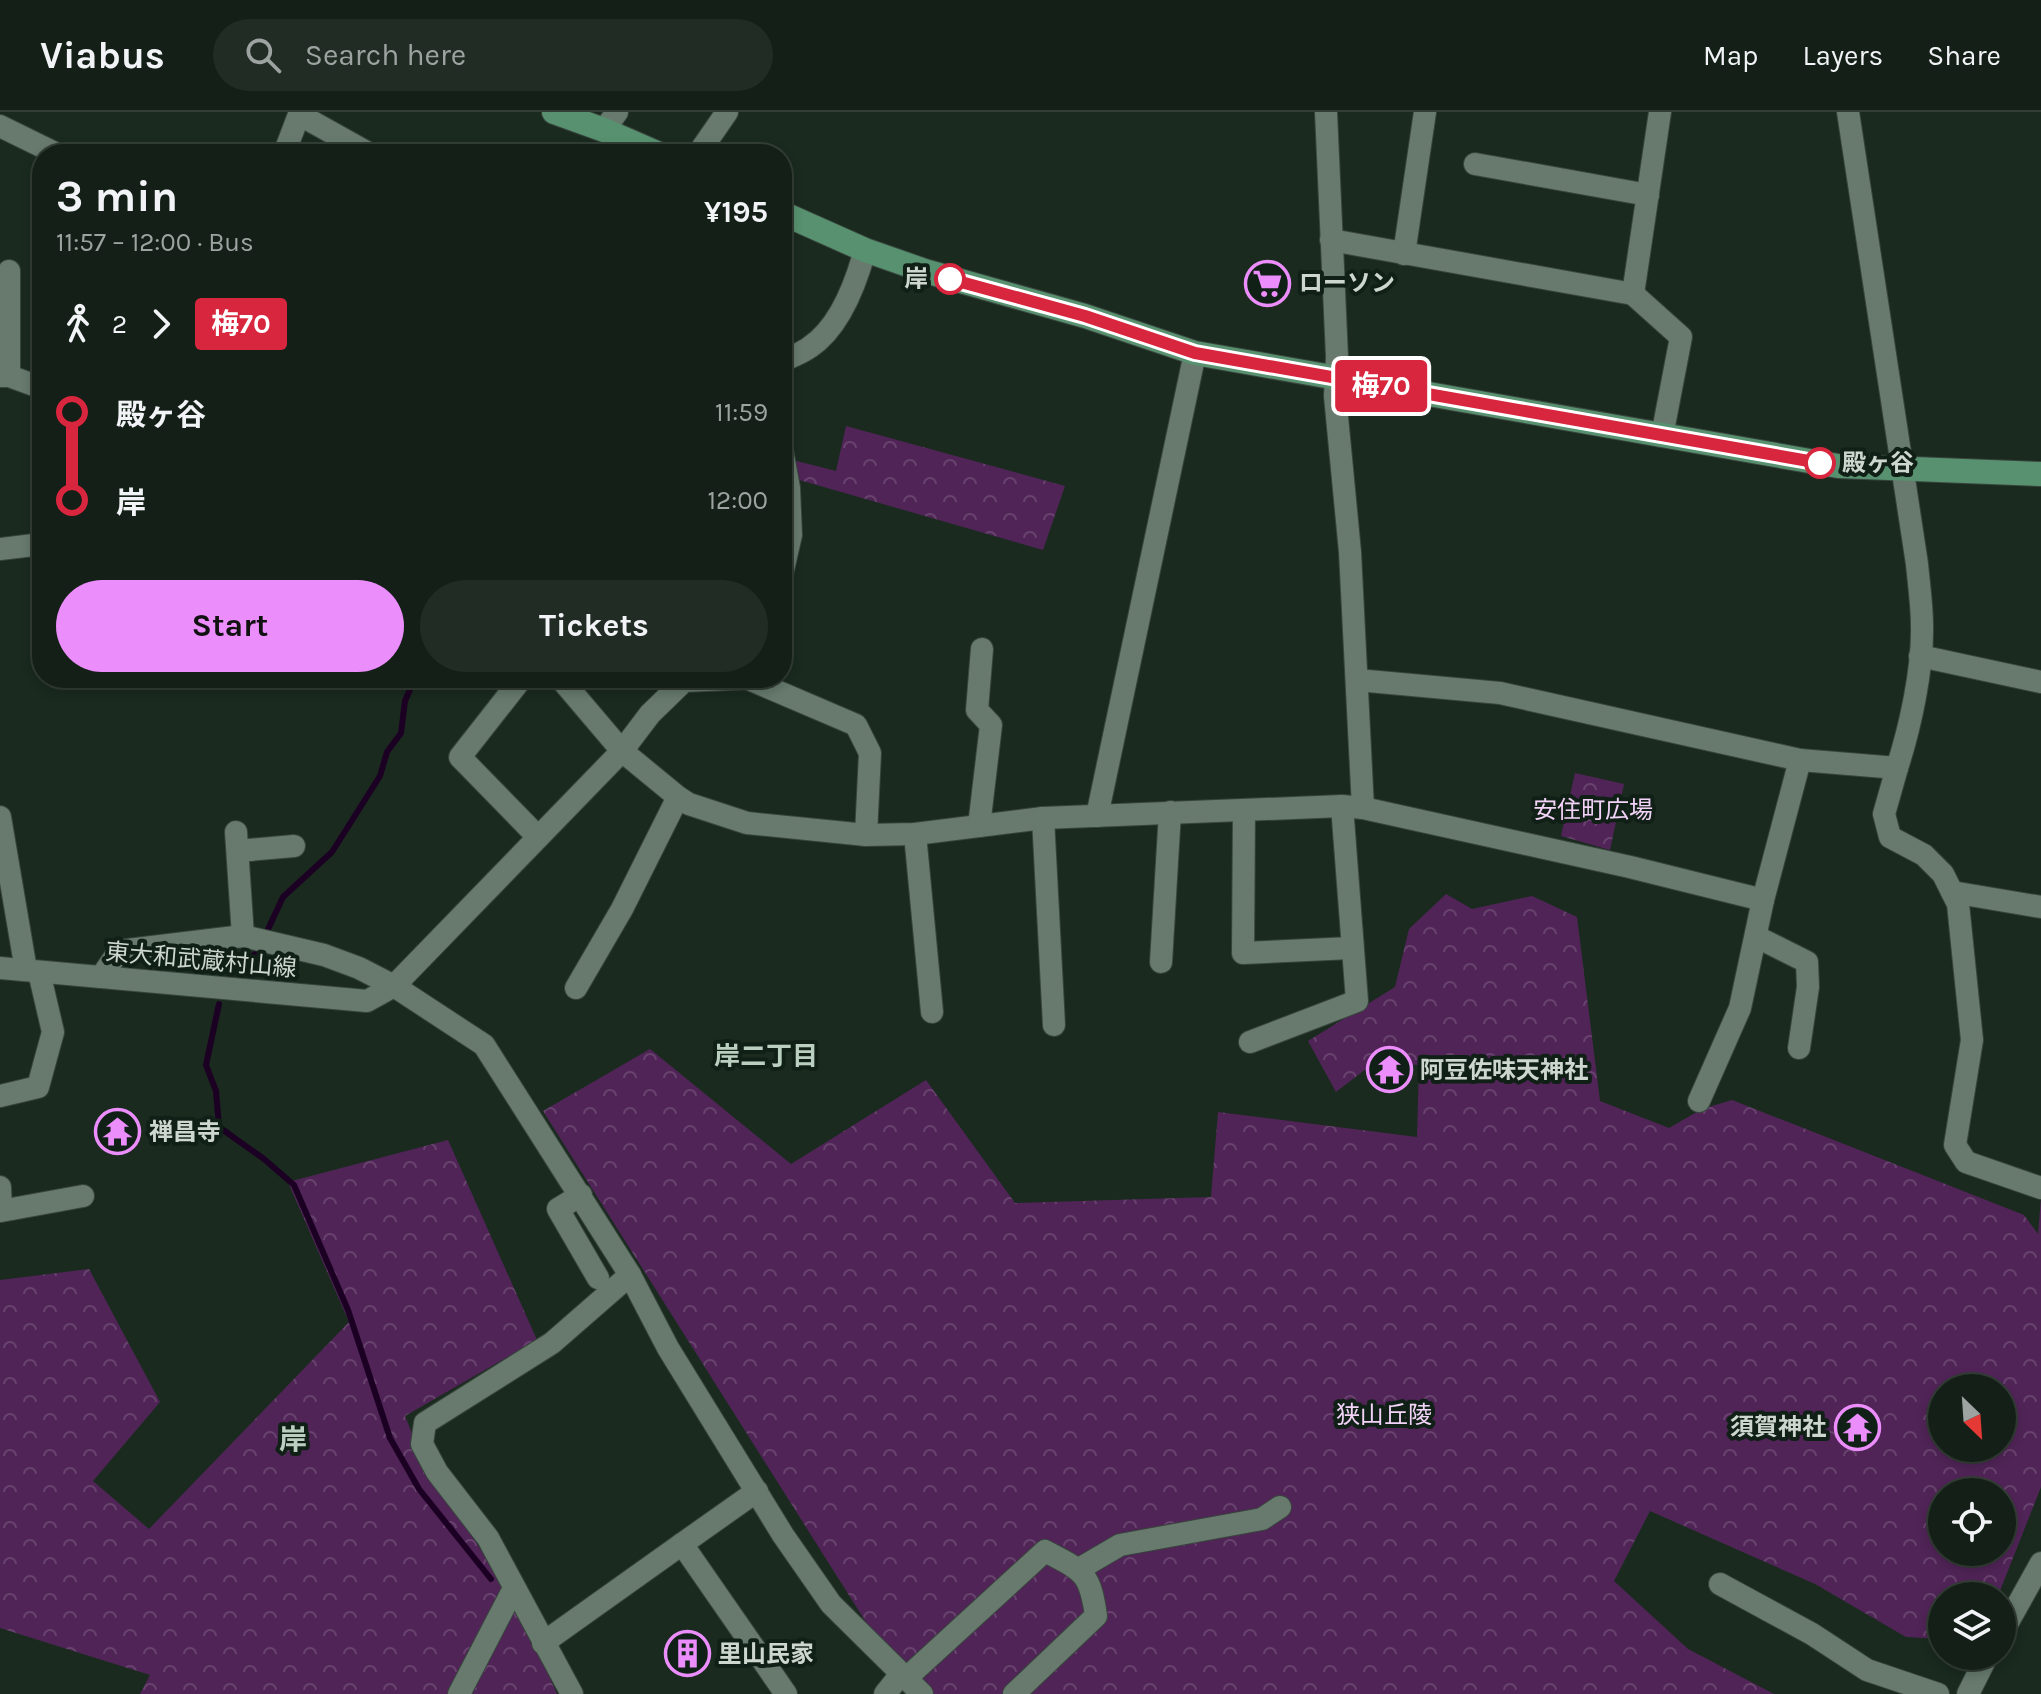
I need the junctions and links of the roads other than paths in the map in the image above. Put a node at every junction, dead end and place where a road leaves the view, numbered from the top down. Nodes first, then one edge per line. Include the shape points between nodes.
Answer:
1 (554, 112) edge
2 (727, 112) edge
3 (1326, 112) edge
4 (1425, 112) edge
5 (1660, 112) edge
6 (1848, 112) edge
7 (300, 114) edge
8 (611, 121) edge
9 (0, 126) edge
10 (37, 144) edge
11 (288, 144) edge
12 (352, 144) edge
13 (644, 144) edge
14 (705, 144) edge
15 (1475, 164) dead end
16 (1648, 195) junction
17 (792, 217) edge
18 (1331, 240) junction
19 (865, 250) junction
20 (1404, 254) junction
21 (9, 271) dead end
22 (1633, 294) junction
23 (1195, 353) junction
24 (792, 356) edge
25 (4, 376) edge
26 (1337, 378) junction
27 (32, 385) edge
28 (1662, 436) junction
29 (1901, 470) junction
30 (2041, 474) edge
31 (32, 545) edge
32 (0, 549) edge
33 (982, 649) dead end
34 (1920, 656) junction
35 (1357, 680) junction
36 (2041, 682) edge
37 (514, 688) edge
38 (568, 688) edge
39 (677, 688) edge
40 (772, 688) edge
41 (622, 751) junction
42 (1800, 760) junction
43 (1897, 768) junction
44 (678, 797) junction
45 (1352, 807) junction
46 (1244, 811) junction
47 (1170, 812) junction
48 (1097, 816) junction
49 (0, 817) edge
50 (1043, 818) junction
51 (979, 826) junction
52 (915, 834) junction
53 (866, 835) junction
54 (537, 836) junction
55 (294, 846) dead end
56 (1952, 892) junction
57 (1763, 900) junction
58 (2041, 907) edge
59 (1757, 937) junction
60 (257, 940) junction
61 (1351, 948) junction
62 (1161, 962) dead end
63 (0, 968) edge
64 (32, 971) junction
65 (101, 977) junction
66 (394, 986) junction
67 (576, 988) dead end
68 (932, 1012) dead end
69 (1054, 1025) dead end
70 (1250, 1042) dead end
71 (1799, 1048) dead end
72 (0, 1096) edge
73 (1699, 1101) dead end
74 (0, 1187) edge
75 (2041, 1188) edge
76 (581, 1195) junction
77 (83, 1196) dead end
78 (630, 1275) junction
79 (598, 1278) dead end
80 (757, 1491) junction
81 (1280, 1507) dead end
82 (682, 1544) junction
83 (2041, 1563) edge
84 (1079, 1569) junction
85 (1720, 1584) dead end
86 (514, 1588) junction
87 (2016, 1608) edge
88 (543, 1643) junction
89 (1980, 1670) edge
90 (911, 1682) edge
91 (459, 1694) edge
92 (572, 1694) edge
93 (786, 1694) edge
94 (885, 1694) edge
95 (1014, 1694) edge
96 (1938, 1694) edge
97 (1968, 1694) edge

1 - 8 main road
2 - 14 street
3 - 18 street
4 - 20 street
5 - 16 street
6 - 29 street
7 - 11 street
7 - 12 street
8 - 13 main road
9 - 10 street
15 - 16 street
16 - 22 street
17 - 19 main road
18 - 20 street
18 - 26 street
19 - 23 main road
19 - 24 street via 830,327 812,346
20 - 22 street
21 - 25 street
22 - 28 street via 1681,337
23 - 26 main road
23 - 48 street
25 - 27 street
26 - 28 main road
26 - 35 street
28 - 29 main road via 1838,466
29 - 30 main road
29 - 34 street via 1918,576
31 - 32 street
33 - 51 street via 977,710 991,725
34 - 36 street
34 - 43 street
35 - 42 street via 1500,693
35 - 45 street
37 - 54 street via 460,757
38 - 41 street
39 - 41 street
40 - 53 street via 856,725 870,753
41 - 44 street
41 - 54 street
42 - 43 street
42 - 57 street
43 - 56 street via 1884,814 1890,837 1924,855
44 - 53 street via 747,823
44 - 67 street
45 - 46 street
45 - 57 street
45 - 61 street
46 - 47 street
46 - 61 street via 1243,953
47 - 48 street
47 - 62 street
48 - 50 street
49 - 64 street
50 - 51 street
50 - 69 street
51 - 52 street
52 - 53 street
52 - 68 street
54 - 66 street
55 - 60 street via 237,841
56 - 58 street
56 - 75 street via 1972,1040 1955,1145 1966,1162
57 - 59 street
59 - 71 street via 1807,962
59 - 73 street via 1740,1008
60 - 65 street via 119,951
60 - 66 street via 324,955
61 - 70 street via 1357,1001
63 - 64 street, 東大和武蔵村山線
64 - 65 street, 東大和武蔵村山線
64 - 72 street via 53,1032 38,1087
65 - 66 street, 東大和武蔵村山線 via 367,1001
66 - 76 street via 484,1045
74 - 77 street via 1,1211
76 - 78 street
76 - 79 street via 558,1209
78 - 80 street via 668,1348
78 - 86 street via 552,1343 425,1423 422,1444 437,1472 488,1538
80 - 82 street
80 - 90 street via 831,1604
81 - 84 street via 1262,1519 1120,1545
82 - 88 street
82 - 93 street
83 - 87 street
84 - 90 street via 1045,1551 914,1671
84 - 95 street via 1092,1587 1096,1616
85 - 96 street via 1867,1670
86 - 88 street
86 - 91 street
88 - 92 street
89 - 97 street
90 - 94 street

